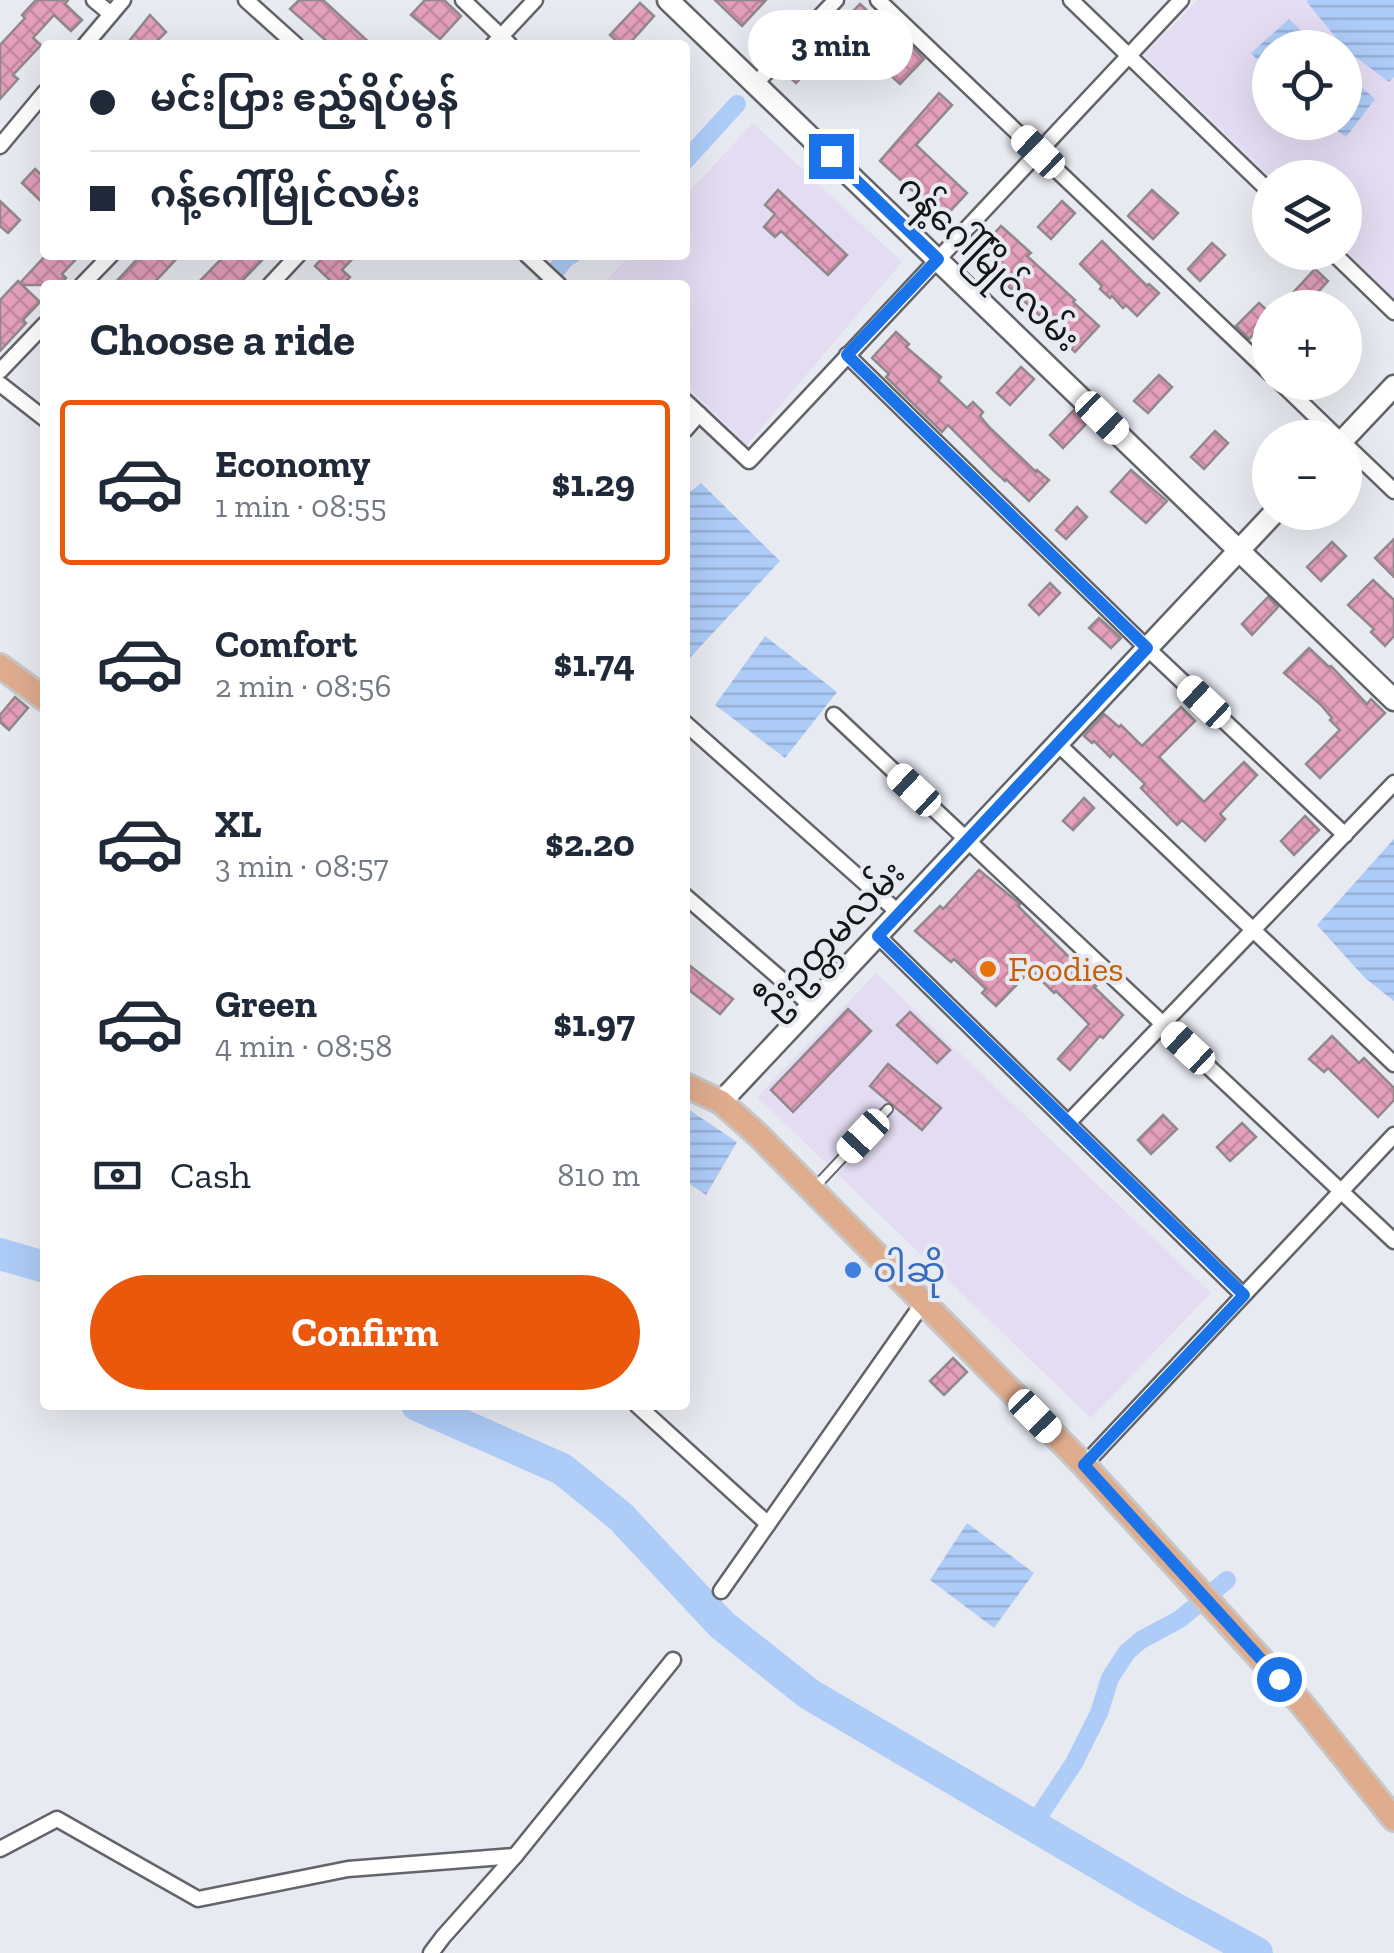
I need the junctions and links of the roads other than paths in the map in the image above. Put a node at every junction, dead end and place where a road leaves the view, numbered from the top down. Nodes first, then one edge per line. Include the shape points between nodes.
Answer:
1 (94, 0) edge
2 (123, 0) edge
3 (246, 0) edge
4 (462, 0) edge
5 (535, 0) edge
6 (668, 0) edge
7 (836, 0) edge
8 (878, 0) edge
9 (1070, 0) edge
10 (1181, 0) edge
11 (111, 14) junction
12 (89, 40) edge
13 (290, 40) edge
14 (499, 40) edge
15 (503, 40) edge
16 (1129, 56) junction
17 (750, 77) junction
18 (40, 98) edge
19 (0, 146) edge
20 (1038, 152) junction
21 (1252, 175) edge
22 (938, 259) junction
23 (106, 260) edge
24 (293, 260) edge
25 (532, 260) edge
26 (1351, 270) edge
27 (87, 280) edge
28 (275, 280) edge
29 (554, 280) edge
30 (1394, 312) edge
31 (40, 329) edge
32 (847, 355) junction
33 (1252, 356) edge
34 (0, 371) edge
35 (0, 384) edge
36 (1394, 386) edge
37 (1300, 400) edge
38 (690, 406) edge
39 (699, 414) junction
40 (40, 416) edge
41 (1321, 420) edge
42 (1362, 420) edge
43 (690, 424) edge
44 (1362, 459) edge
45 (1394, 491) edge
46 (1258, 530) edge
47 (1240, 550) junction
48 (1147, 648) junction
49 (0, 666) edge
50 (40, 695) edge
51 (1394, 700) edge
52 (834, 715) dead end
53 (690, 727) edge
54 (1058, 744) junction
55 (1394, 783) edge
56 (1345, 835) junction
57 (967, 840) junction
58 (690, 900) edge
59 (899, 912) junction
60 (1253, 930) junction
61 (878, 936) junction
62 (812, 1006) junction
63 (1163, 1024) junction
64 (1394, 1064) edge
65 (690, 1087) edge
66 (721, 1102) junction
67 (888, 1109) dead end
68 (1068, 1123) junction
69 (1394, 1135) edge
70 (812, 1190) junction
71 (1341, 1192) junction
72 (1394, 1241) edge
73 (1244, 1295) junction
74 (923, 1303) junction
75 (643, 1410) edge
76 (1084, 1465) junction
77 (768, 1524) junction
78 (721, 1591) dead end
79 (673, 1660) dead end
80 (1394, 1818) edge
81 (0, 1850) edge
82 (515, 1856) junction
83 (432, 1953) edge

1 - 11 street
2 - 11 street
3 - 13 street
4 - 14 street
5 - 15 street
6 - 17 street, ဂန့်ဂေါ်မြိုင်လမ်း
7 - 17 street
8 - 20 street
9 - 16 street
10 - 16 street
11 - 12 street
16 - 20 street
16 - 21 street
17 - 22 street, ဂန့်ဂေါ်မြိုင်လမ်း
18 - 19 street
20 - 22 street
20 - 33 street
22 - 32 street
22 - 47 street, ဂန့်ဂေါ်မြိုင်လမ်း
23 - 27 street
24 - 28 street
25 - 29 street
26 - 30 street
31 - 34 street
32 - 39 street via 750,461
32 - 48 street
35 - 40 street
36 - 42 street
37 - 41 street
38 - 39 street
39 - 43 street
44 - 45 street
46 - 47 street, ဦးဥတ္တမလမ်း
47 - 48 street, ဦးဥတ္တမလမ်း
47 - 51 street, ဂန့်ဂေါ်မြိုင်လမ်း
48 - 54 street, ဦးဥတ္တမလမ်း
48 - 56 street
49 - 50 main road
52 - 57 street
53 - 59 street
54 - 57 street, ဦးဥတ္တမလမ်း
54 - 60 street
55 - 56 street
56 - 60 street
57 - 59 street, ဦးဥတ္တမလမ်း
57 - 63 street
58 - 62 street
59 - 61 street, ဦးဥတ္တမလမ်း
60 - 63 street
60 - 64 street
61 - 62 street, ဦးဥတ္တမလမ်း
61 - 68 street
62 - 66 street, ဦးဥတ္တမလမ်း
63 - 68 street
63 - 71 street
65 - 66 main road
66 - 70 main road
67 - 70 lane
68 - 73 street
69 - 71 street
70 - 74 main road
71 - 72 street
71 - 73 street
73 - 76 street
74 - 76 main road
74 - 77 street
75 - 77 street
76 - 80 main road via 1301,1703
77 - 78 street
79 - 82 street
81 - 82 street via 57,1819 198,1899 348,1870
82 - 83 street

